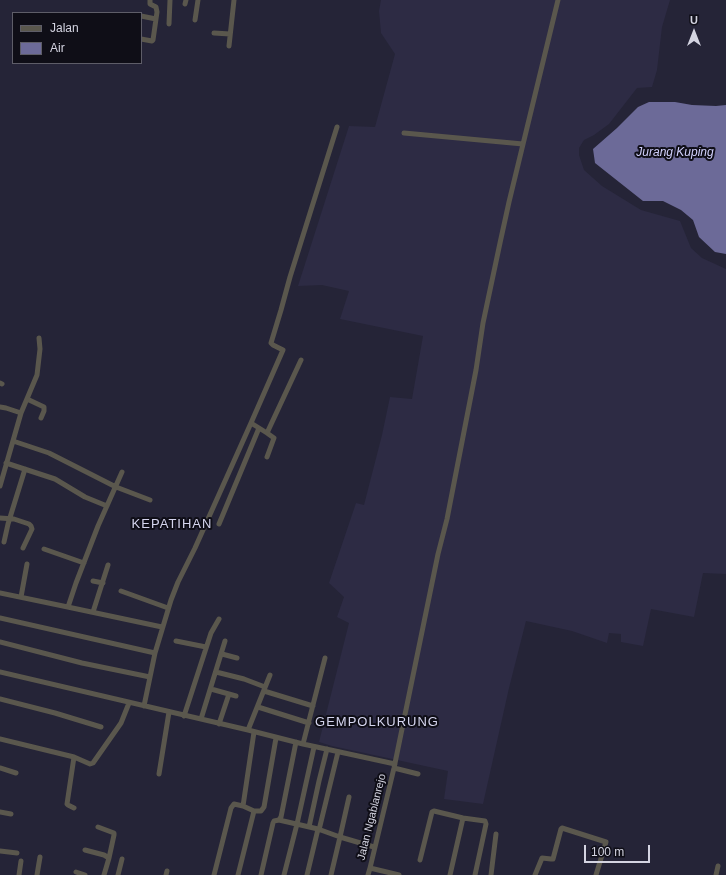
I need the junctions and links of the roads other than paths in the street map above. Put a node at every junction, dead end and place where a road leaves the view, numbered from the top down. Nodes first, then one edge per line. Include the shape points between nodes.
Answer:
1 (150, 0) edge
2 (170, 0) edge
3 (198, 0) edge
4 (234, 0) edge
5 (558, 0) edge
6 (142, 16) edge
7 (156, 19) junction
8 (195, 20) dead end
9 (169, 24) dead end
10 (214, 33) dead end
11 (230, 34) junction
12 (142, 39) edge
13 (229, 46) dead end
14 (337, 127) dead end
15 (404, 133) dead end
16 (523, 144) junction
17 (39, 338) dead end
18 (301, 360) dead end
19 (27, 399) junction
20 (0, 407) edge
21 (21, 413) junction
22 (41, 418) dead end
23 (251, 423) junction
24 (259, 428) junction
25 (267, 433) junction
26 (13, 441) junction
27 (267, 457) dead end
28 (6, 463) junction
29 (25, 469) junction
30 (122, 472) dead end
31 (0, 486) edge
32 (116, 487) junction
33 (218, 498) junction
34 (150, 500) dead end
35 (227, 502) junction
36 (108, 506) junction
37 (0, 518) edge
38 (10, 519) junction
39 (219, 524) dead end
40 (4, 542) dead end
41 (23, 548) dead end
42 (44, 549) dead end
43 (84, 563) junction
44 (26, 564) dead end
45 (108, 565) dead end
46 (94, 581) dead end
47 (103, 583) junction
48 (121, 591) dead end
49 (0, 594) edge
50 (21, 597) junction
51 (68, 607) junction
52 (168, 608) junction
53 (93, 612) junction
54 (0, 618) edge
55 (219, 619) dead end
56 (162, 627) junction
57 (176, 641) dead end
58 (226, 641) dead end
59 (0, 642) edge
60 (206, 647) junction
61 (155, 653) junction
62 (222, 654) junction
63 (237, 658) dead end
64 (325, 658) dead end
65 (0, 672) edge
66 (216, 672) junction
67 (270, 675) dead end
68 (150, 677) junction
69 (211, 689) junction
70 (264, 689) junction
71 (229, 694) junction
72 (236, 696) dead end
73 (0, 699) edge
74 (129, 703) junction
75 (144, 706) junction
76 (313, 706) junction
77 (258, 707) junction
78 (169, 712) junction
79 (184, 716) junction
80 (201, 719) junction
81 (309, 723) junction
82 (220, 724) junction
83 (101, 727) dead end
84 (248, 730) junction
85 (254, 732) junction
86 (276, 738) junction
87 (0, 739) edge
88 (296, 742) junction
89 (303, 744) junction
90 (314, 747) junction
91 (327, 749) junction
92 (338, 752) junction
93 (74, 757) junction
94 (394, 766) junction
95 (0, 768) edge
96 (16, 773) dead end
97 (159, 774) dead end
98 (418, 774) dead end
99 (349, 797) dead end
100 (244, 806) junction
101 (74, 808) dead end
102 (254, 811) junction
103 (0, 812) edge
104 (11, 814) dead end
105 (463, 818) junction
106 (279, 820) junction
107 (297, 824) junction
108 (98, 827) dead end
109 (309, 827) junction
110 (319, 829) junction
111 (496, 834) dead end
112 (340, 837) junction
113 (374, 847) junction
114 (85, 850) dead end
115 (0, 851) edge
116 (17, 853) dead end
117 (40, 857) dead end
118 (109, 858) junction
119 (122, 859) dead end
120 (420, 860) dead end
121 (21, 861) dead end
122 (718, 866) dead end
123 (370, 868) junction
124 (76, 872) dead end
125 (19, 875) edge
126 (37, 875) edge
127 (86, 875) edge
128 (104, 875) edge
129 (118, 875) edge
130 (214, 875) edge
131 (238, 875) edge
132 (261, 875) edge
133 (284, 875) edge
134 (307, 875) edge
135 (331, 875) edge
136 (368, 875) edge
137 (399, 875) edge
138 (450, 875) edge
139 (475, 875) edge
140 (491, 875) edge
141 (535, 875) edge
142 (596, 875) edge
143 (716, 875) edge

1 - 7 street via 150,4 157,9
2 - 9 street
3 - 8 street
4 - 11 street
5 - 16 street, Jalan Ngablanrejo
6 - 7 street
7 - 12 street via 153,40
10 - 11 street
11 - 13 street
14 - 23 street via 271,343 283,350
15 - 16 street
16 - 94 street, Jalan Ngablanrejo via 491,286 446,519
17 - 19 street via 37,375
18 - 25 street
19 - 21 street
19 - 22 street via 44,407
20 - 21 street
21 - 26 street
23 - 24 street
23 - 33 street
24 - 25 street
24 - 35 street
25 - 27 street via 274,438
26 - 28 street
26 - 32 street via 54,455
28 - 29 street
28 - 31 street
29 - 36 street via 55,479
29 - 38 street
30 - 32 street
32 - 34 street
32 - 36 street
33 - 35 street
33 - 52 street
35 - 39 street
36 - 43 street
37 - 38 street
38 - 40 street
38 - 41 street via 31,526
42 - 43 street
43 - 51 street
44 - 50 street
45 - 47 street
46 - 47 street
47 - 53 street
48 - 52 street
49 - 50 street
50 - 51 street
51 - 53 street
52 - 56 street
53 - 56 street
54 - 61 street
55 - 60 street via 210,633
56 - 61 street
57 - 60 street
58 - 62 street
59 - 68 street
60 - 79 street
61 - 68 street
62 - 63 street
62 - 66 street
64 - 76 street
65 - 74 street
66 - 69 street
66 - 70 street via 244,679
67 - 70 street
68 - 75 street
69 - 71 street
69 - 80 street
70 - 76 street
70 - 77 street
71 - 72 street
71 - 82 street
73 - 83 street
74 - 75 street
74 - 93 street via 121,723 93,763
75 - 78 street
76 - 81 street
77 - 81 street
77 - 84 street
78 - 79 street
78 - 97 street
79 - 80 street
80 - 82 street
81 - 89 street
82 - 84 street
84 - 85 street
85 - 86 street
85 - 100 street
86 - 88 street
86 - 102 street via 264,807 262,811
87 - 93 street
88 - 89 street
88 - 106 street
89 - 90 street
90 - 91 street
90 - 107 street
91 - 92 street
91 - 109 street
92 - 94 street
92 - 110 street
93 - 101 street via 67,804
94 - 98 street
94 - 113 street, Jalan Ngablanrejo
95 - 96 street
99 - 112 street
100 - 102 street
100 - 130 street via 234,804 231,808
102 - 131 street
103 - 104 street
105 - 120 street via 432,812
105 - 138 street
105 - 139 street via 486,822
106 - 107 street
106 - 132 street via 273,823
107 - 109 street
107 - 133 street
108 - 118 street via 114,833
109 - 110 street
110 - 112 street
110 - 134 street
111 - 140 street
112 - 113 street
112 - 135 street
113 - 123 street, Jalan Ngablanrejo
114 - 118 street
115 - 116 street
117 - 126 street
118 - 128 street
119 - 129 street
121 - 125 street
122 - 143 street
123 - 136 street
123 - 137 street, Jalan Ngablanrejo
124 - 127 street
141 - 142 street via 542,858 553,859 562,828 606,842

